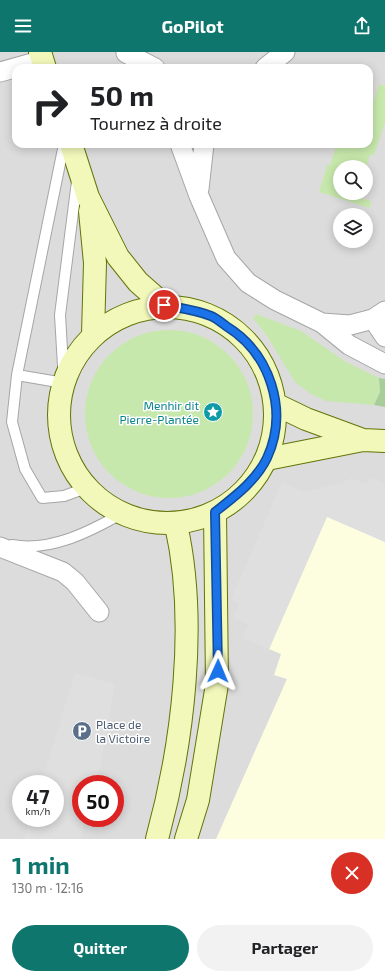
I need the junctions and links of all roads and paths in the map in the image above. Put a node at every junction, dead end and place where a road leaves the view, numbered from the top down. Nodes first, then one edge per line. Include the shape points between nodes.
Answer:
1 (126, 52) edge
2 (284, 52) edge
3 (43, 60) edge
4 (29, 64) edge
5 (136, 64) edge
6 (148, 64) edge
7 (270, 64) edge
8 (12, 69) edge
9 (0, 72) edge
10 (63, 148) edge
11 (72, 148) edge
12 (181, 148) edge
13 (204, 148) edge
14 (79, 169) junction
15 (199, 196) junction
16 (88, 197) junction
17 (164, 305) junction
18 (379, 315) edge
19 (322, 323) junction
20 (93, 334) junction
21 (385, 337) edge
22 (385, 364) edge
23 (17, 375) junction
24 (64, 383) junction
25 (276, 405) junction
26 (363, 440) junction
27 (385, 441) edge
28 (267, 459) junction
29 (86, 488) junction
30 (215, 512) junction
31 (121, 514) junction
32 (176, 525) junction
33 (0, 543) edge
34 (0, 547) edge
35 (99, 612) dead end
36 (157, 839) edge
37 (186, 839) edge

1 - 5 street
1 - 6 street
2 - 7 street
3 - 4 street
8 - 9 street
10 - 23 lane
11 - 14 main road
12 - 15 street
13 - 15 street
14 - 16 main road
14 - 24 lane via 60,315
15 - 19 street via 226,258 248,283 275,300
16 - 17 main road via 118,257 138,282
16 - 20 main road via 96,263
17 - 20 main road via 125,316
17 - 25 main road via 212,316 240,334 262,360 274,390
18 - 19 street via 350,324
18 - 21 street
19 - 22 street via 349,346
20 - 24 main road via 74,361
23 - 24 lane
23 - 29 lane via 12,422 25,469 42,498 64,496
24 - 29 main road via 59,407 60,431 66,454
25 - 26 main road
25 - 28 main road via 274,437
26 - 27 main road
26 - 28 main road
28 - 30 main road via 252,480
29 - 31 main road via 106,506
30 - 32 main road via 201,520
30 - 37 main road via 217,684 198,800
31 - 32 main road via 148,523
31 - 33 lane via 92,531 48,544 19,547
32 - 36 main road via 181,546 186,619 185,672 178,745
34 - 35 street via 63,572 75,582

